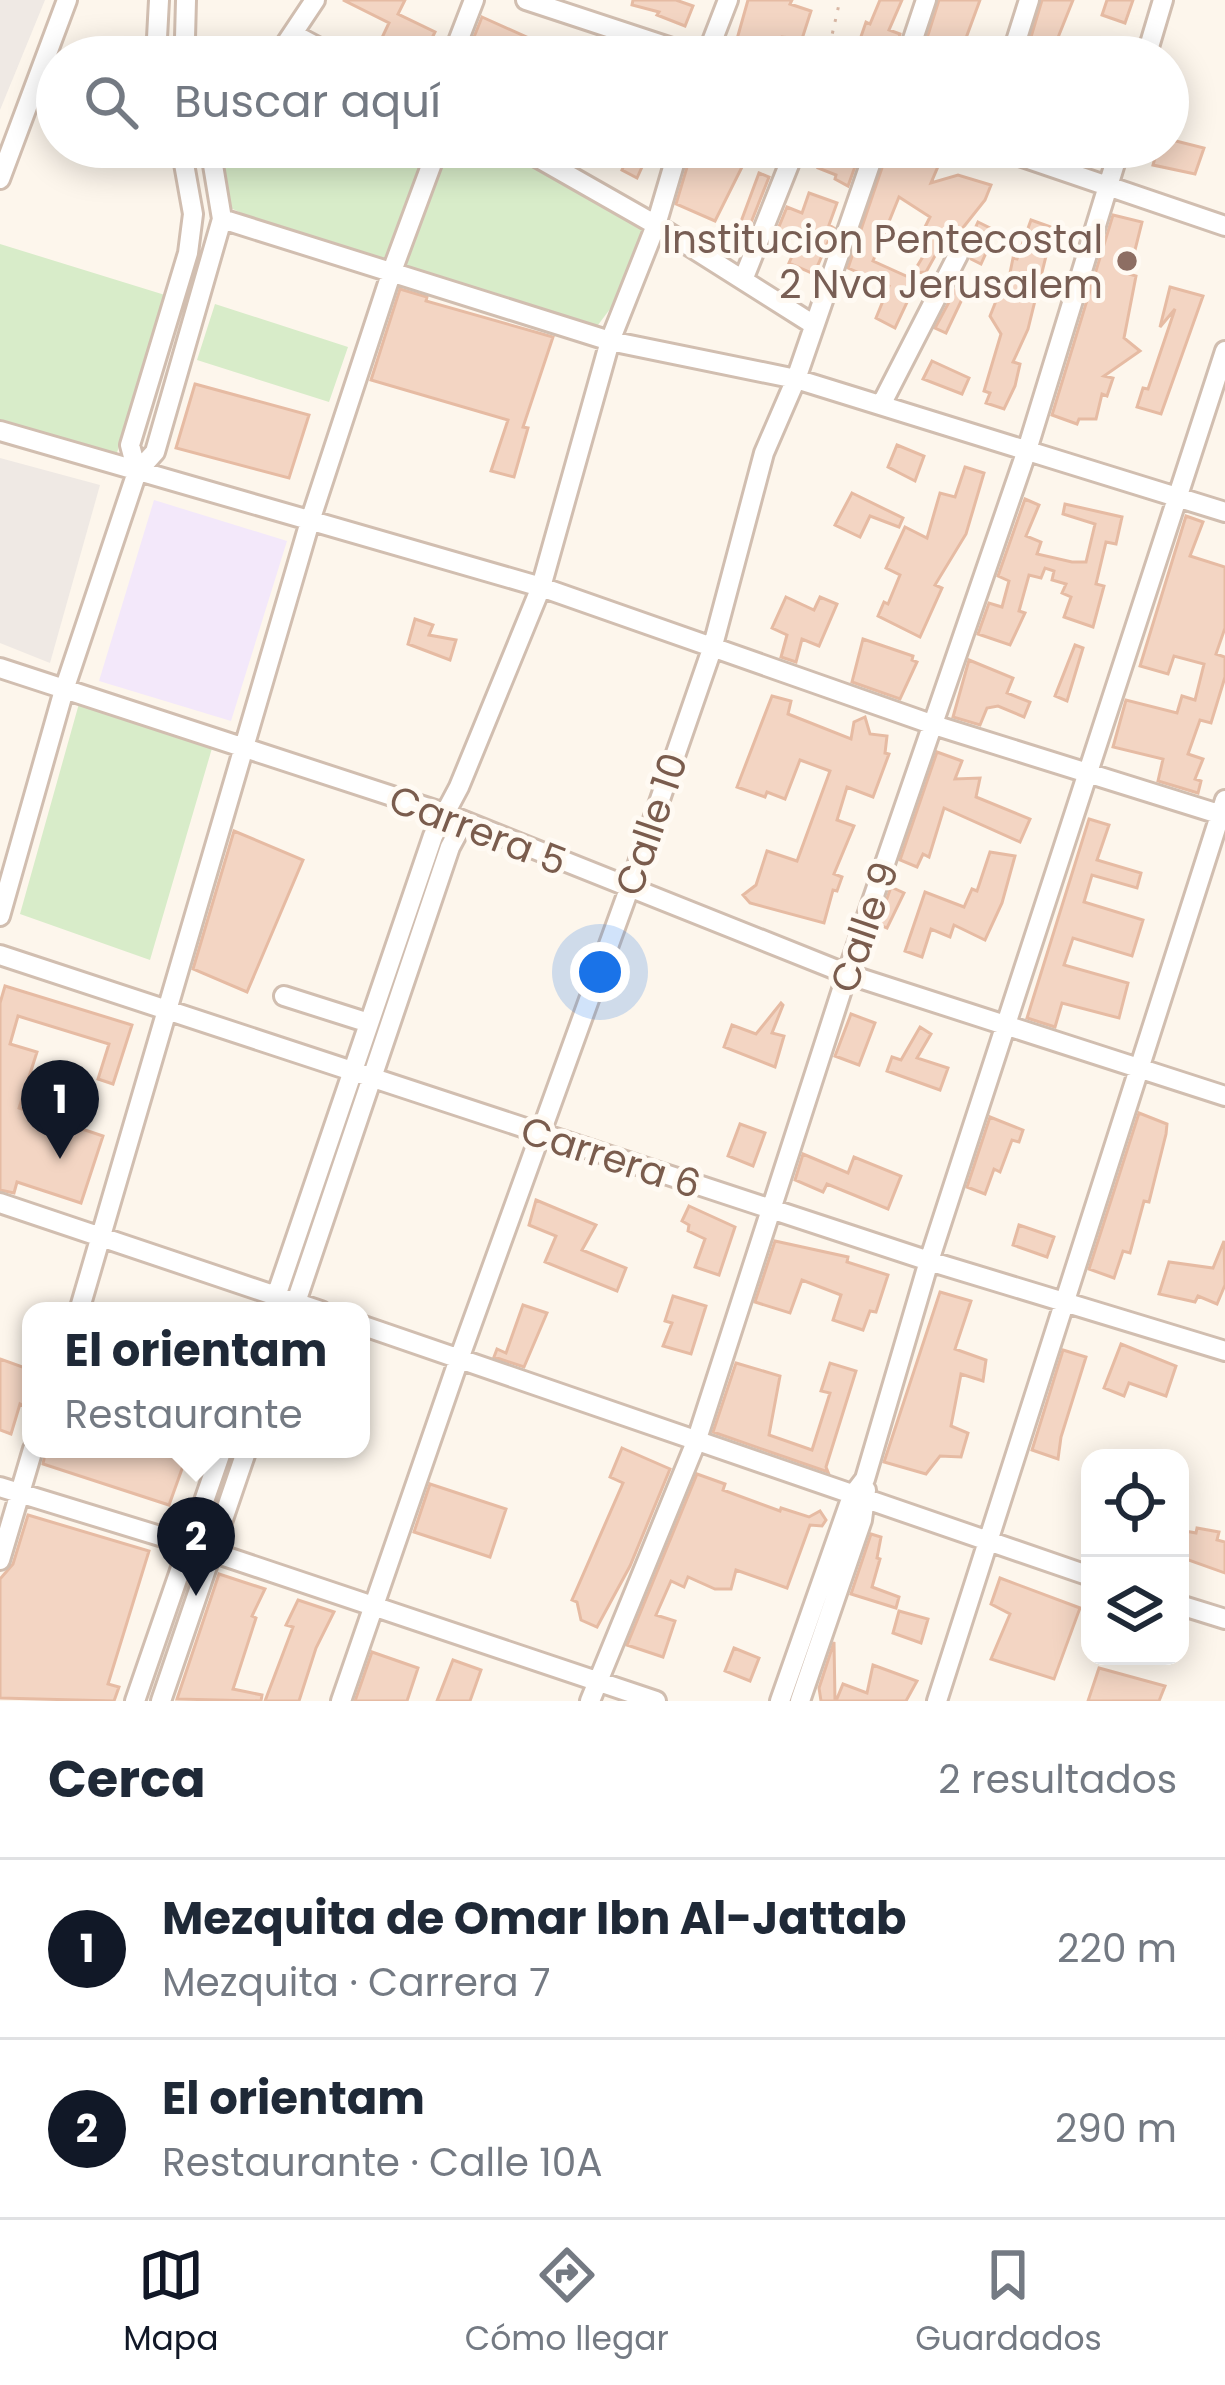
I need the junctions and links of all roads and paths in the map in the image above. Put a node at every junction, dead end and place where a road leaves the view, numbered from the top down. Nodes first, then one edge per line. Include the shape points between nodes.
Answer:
1 (67, 0) edge
2 (159, 0) edge
3 (186, 0) edge
4 (474, 0) edge
5 (526, 0) edge
6 (599, 0) edge
7 (728, 0) edge
8 (840, 0) edge
9 (926, 0) edge
10 (1029, 0) edge
11 (1162, 0) edge
12 (310, 2) edge
13 (593, 22) junction
14 (292, 34) joint
15 (54, 36) edge
16 (157, 36) edge
17 (184, 36) edge
18 (296, 36) edge
19 (460, 36) edge
20 (637, 36) edge
21 (712, 36) edge
22 (832, 36) edge
23 (914, 36) edge
24 (1018, 36) edge
25 (1152, 36) edge
26 (36, 83) edge
27 (186, 168) edge
28 (195, 168) edge
29 (214, 168) edge
30 (430, 168) edge
31 (556, 168) edge
32 (673, 168) edge
33 (788, 168) edge
34 (869, 168) edge
35 (1055, 168) edge
36 (1114, 168) edge
37 (188, 176) junction
38 (0, 179) edge
39 (1108, 186) junction
40 (222, 219) junction
41 (656, 225) junction
42 (1225, 226) edge
43 (958, 255) dead end
44 (392, 271) junction
45 (743, 280) junction
46 (814, 326) junction
47 (610, 341) junction
48 (1225, 351) edge
49 (796, 380) junction
50 (881, 405) junction
51 (0, 431) edge
52 (1027, 450) junction
53 (137, 472) junction
54 (1177, 498) junction
55 (1225, 512) edge
56 (311, 518) junction
57 (541, 587) junction
58 (712, 649) junction
59 (0, 668) edge
60 (64, 690) junction
61 (934, 724) junction
62 (242, 746) junction
63 (1086, 775) junction
64 (1224, 810) edge
65 (444, 813) junction
66 (464, 821) junction
67 (629, 889) junction
68 (0, 916) edge
69 (0, 955) edge
70 (848, 974) junction
71 (284, 996) dead end
72 (167, 1010) junction
73 (369, 1023) junction
74 (1005, 1025) junction
75 (1142, 1069) junction
76 (361, 1075) junction
77 (1225, 1096) edge
78 (541, 1133) junction
79 (0, 1203) edge
80 (772, 1209) junction
81 (103, 1238) junction
82 (929, 1261) junction
83 (82, 1302) edge
84 (276, 1302) edge
85 (285, 1302) edge
86 (1065, 1304) junction
87 (370, 1328) edge
88 (1225, 1351) edge
89 (459, 1358) junction
90 (696, 1442) junction
91 (28, 1458) edge
92 (219, 1458) edge
93 (244, 1458) edge
94 (9, 1490) edge
95 (861, 1492) junction
96 (987, 1543) junction
97 (188, 1545) junction
98 (212, 1552) junction
99 (0, 1560) edge
100 (1081, 1573) edge
101 (373, 1608) junction
102 (1189, 1608) edge
103 (1225, 1619) edge
104 (594, 1692) edge
105 (135, 1701) edge
106 (161, 1701) edge
107 (341, 1701) edge
108 (656, 1701) edge
109 (780, 1701) edge
110 (800, 1701) edge
111 (937, 1701) edge

1 - 15 street
2 - 16 street
3 - 17 street
4 - 19 street
5 - 13 street
6 - 13 street
7 - 21 street
8 - 22 path
9 - 23 street
10 - 24 street
11 - 25 street
12 - 14 street
13 - 20 street
14 - 18 street
26 - 38 street
27 - 37 street
28 - 37 street
29 - 40 street
30 - 44 street
31 - 41 street
32 - 41 street
33 - 45 street
34 - 46 street, Calle 10
35 - 39 street
36 - 39 street, Calle 9
37 - 53 street via 188,253 130,445
39 - 42 street
39 - 52 street, Calle 9
40 - 44 street
40 - 53 street via 155,452
41 - 45 street
41 - 47 street
43 - 50 street
44 - 47 street
44 - 56 street
45 - 46 street
46 - 49 street, Calle 10
47 - 49 street
47 - 57 street
48 - 54 street
49 - 50 street
49 - 58 street, Calle 10 via 764,453
50 - 52 street
51 - 53 street
52 - 54 street
52 - 61 street, Calle 9
53 - 56 street
53 - 60 street
54 - 55 street
54 - 63 street
56 - 57 street
56 - 62 street
57 - 58 street
57 - 65 street
58 - 61 street
58 - 67 street, Calle 10
59 - 60 street, Carrera 5
60 - 62 street, Carrera 5
60 - 68 street
61 - 63 street
61 - 70 street, Calle 9
62 - 65 street, Carrera 5
62 - 72 street
63 - 64 street
63 - 74 street
64 - 75 street
65 - 66 street, Carrera 5
65 - 73 street
66 - 67 street, Carrera 5
66 - 76 street
67 - 70 street, Carrera 5
67 - 78 street, Calle 10
69 - 72 street, Carrera 6
70 - 74 street, Carrera 5
70 - 80 street, Calle 9
71 - 73 street
72 - 76 street, Carrera 6
72 - 81 street
73 - 76 street
74 - 75 street, Carrera 5
74 - 82 street
75 - 77 street, Carrera 5
75 - 86 street
76 - 78 street, Carrera 6
76 - 85 street
78 - 80 street, Carrera 6
78 - 89 street, Calle 10
79 - 81 street
80 - 82 street, Carrera 6
80 - 90 street, Calle 9
81 - 83 street
81 - 84 street
82 - 86 street, Carrera 6
82 - 95 street
86 - 88 street, Carrera 6
86 - 96 street
87 - 89 street
89 - 90 street
89 - 101 street, Calle 10
90 - 95 street
90 - 104 street, Calle 9
91 - 94 street
92 - 97 street
93 - 98 street
94 - 97 street
94 - 99 street
95 - 96 street
95 - 109 street
95 - 110 street
96 - 100 street
96 - 111 street
97 - 98 street
97 - 105 street
98 - 101 street
98 - 106 street
101 - 104 street
101 - 107 street, Calle 10
102 - 103 street
104 - 108 street

